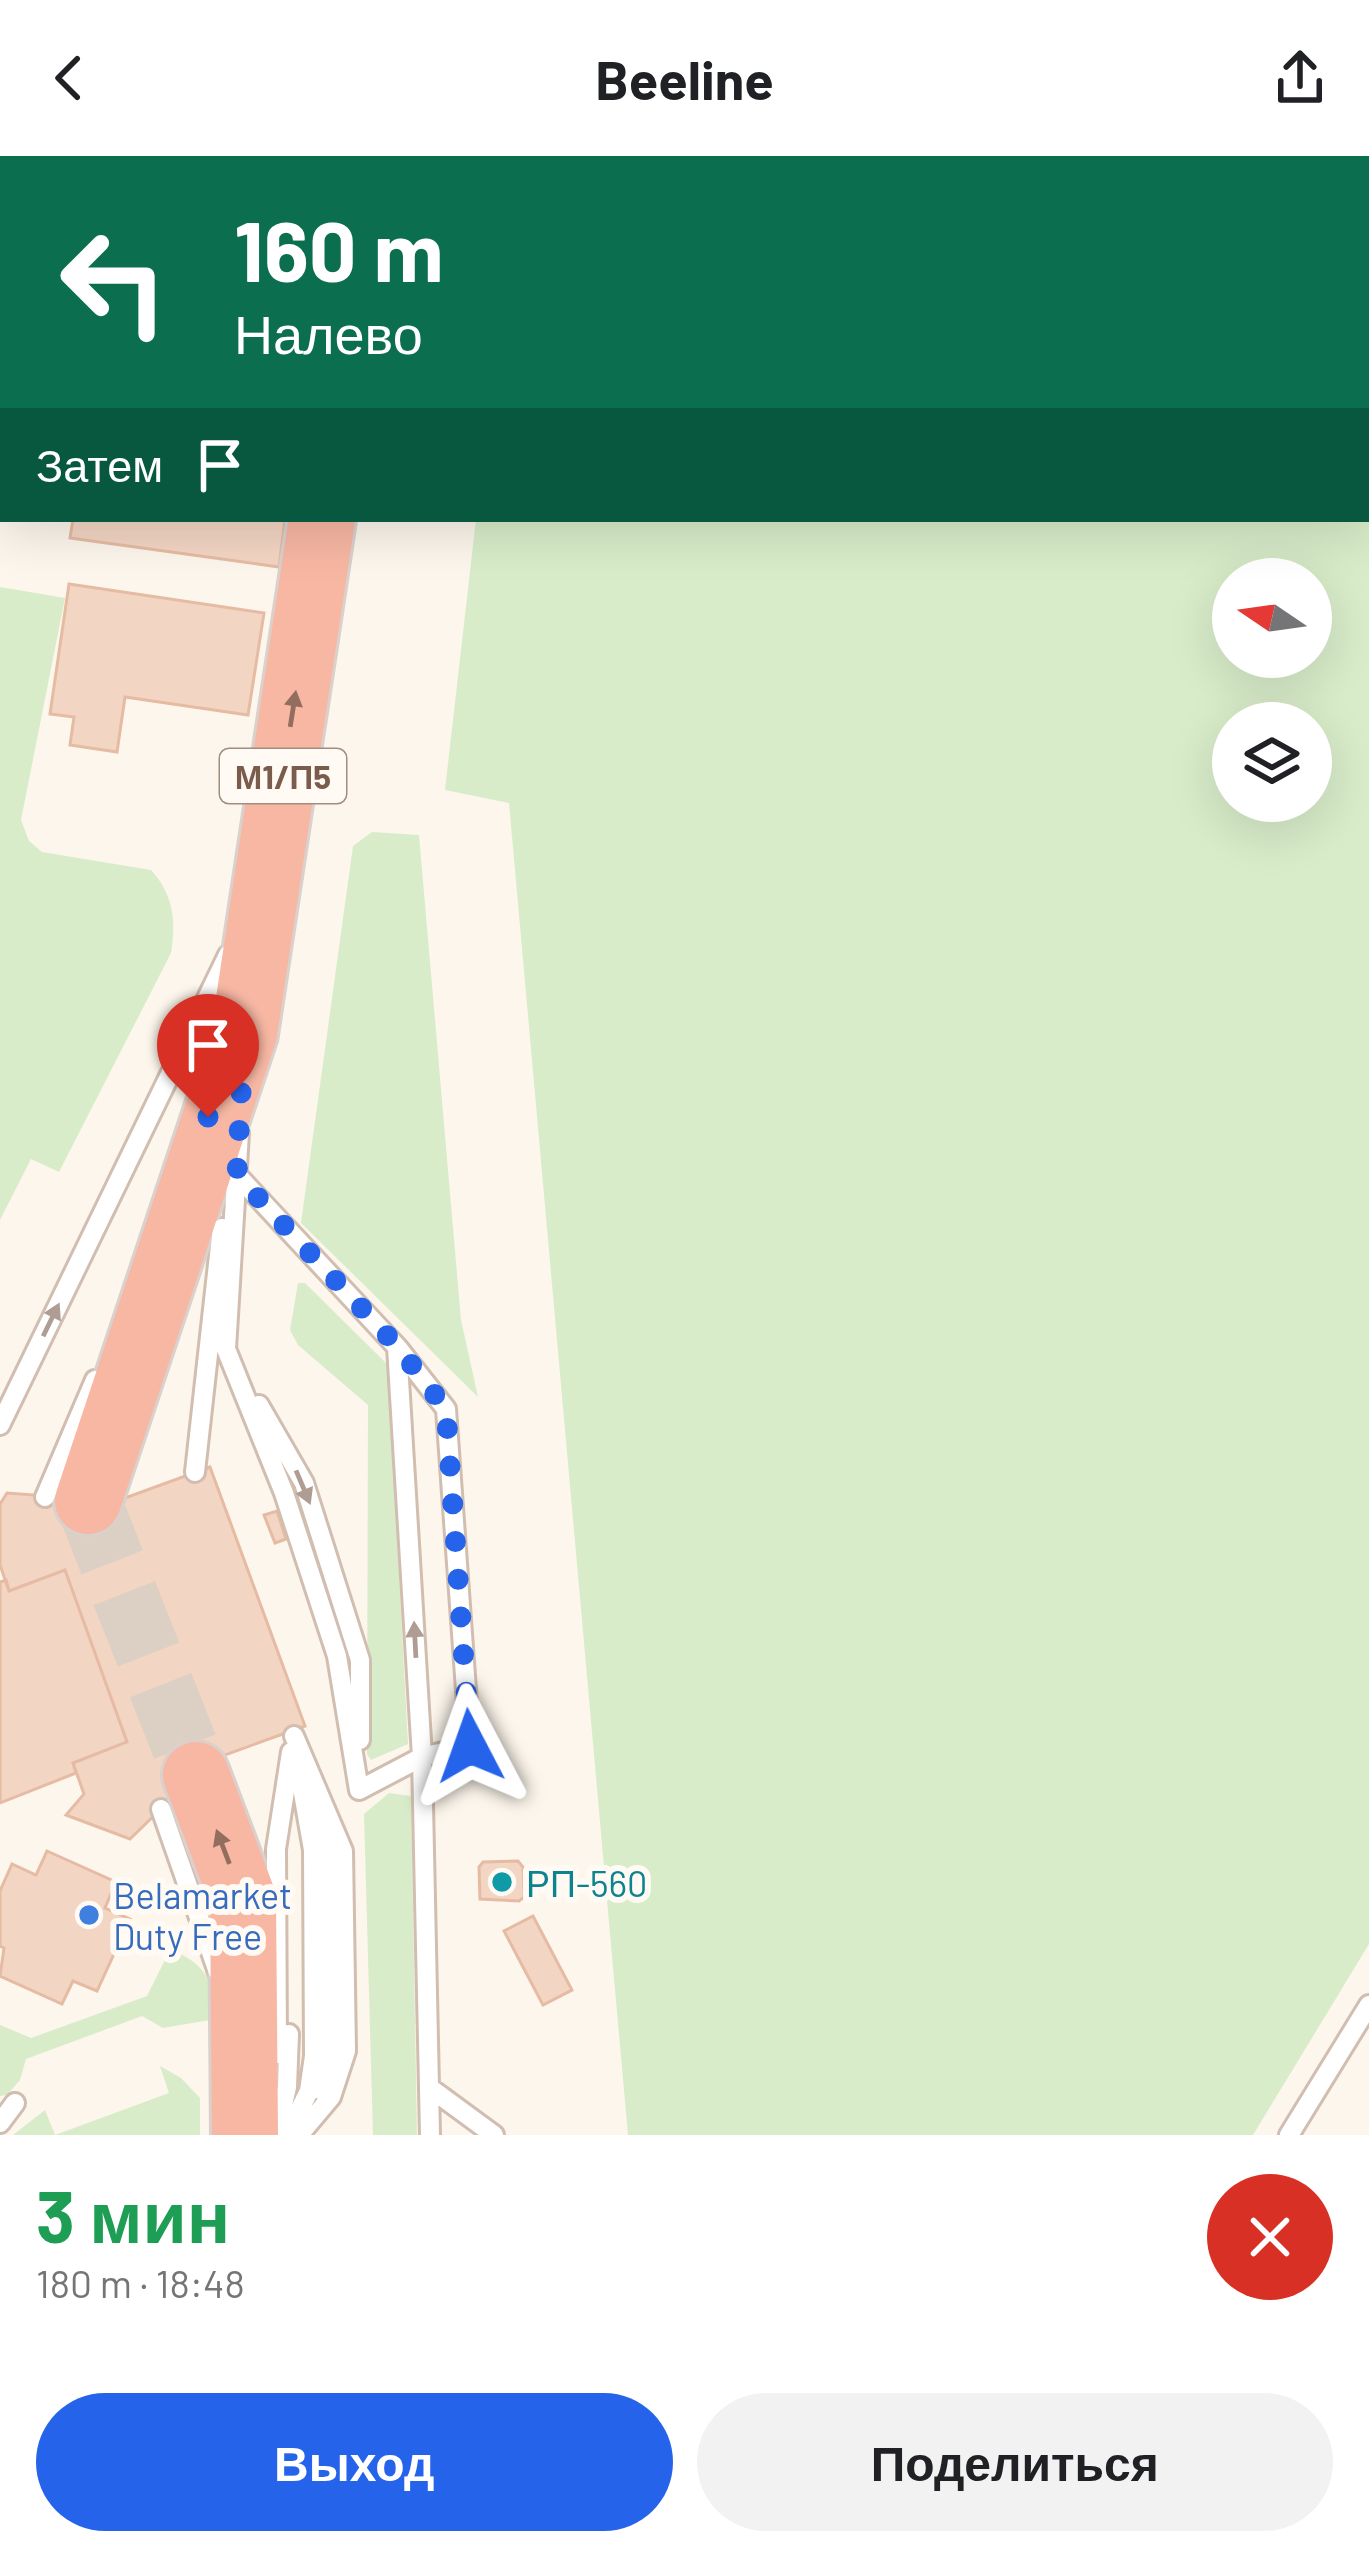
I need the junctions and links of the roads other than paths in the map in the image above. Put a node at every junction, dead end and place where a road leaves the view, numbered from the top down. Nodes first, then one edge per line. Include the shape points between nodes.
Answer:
1 (322, 522) edge
2 (268, 873) junction
3 (244, 1033) junction
4 (237, 1175) junction
5 (145, 1265) dead end
6 (398, 1347) junction
7 (100, 1370) dead end
8 (0, 1425) edge
9 (195, 1472) dead end
10 (66, 1499) joint
11 (294, 1736) junction
12 (422, 1757) junction
13 (178, 1792) tunnel mouth
14 (1369, 2005) edge
15 (430, 2088) junction
16 (15, 2103) dead end
17 (0, 2123) edge
18 (245, 2135) edge
19 (284, 2135) edge
20 (430, 2135) edge
21 (494, 2135) edge
22 (1288, 2135) edge

2 -> 1 highway, М1/П5
2 - 3 highway, М1/П5
8 -> 2 lane
3 - 4 lane
3 - 5 lane
3 - 9 lane
3 - 10 highway, М1/П5
4 - 6 lane
4 -> 12 lane via 226,1348 304,1484 361,1660 359,1790
12 -> 6 lane
6 - 12 lane via 446,1409 470,1746
7 - 10 lane
11 - 19 lane via 276,1849
11 - 19 lane via 313,1850 314,2056 309,2091
11 - 19 lane via 343,1851 346,2051 332,2097
12 - 15 lane
18 -> 13 highway via 243,1899
14 - 22 lane
15 - 20 lane
15 - 21 lane
16 - 17 lane

